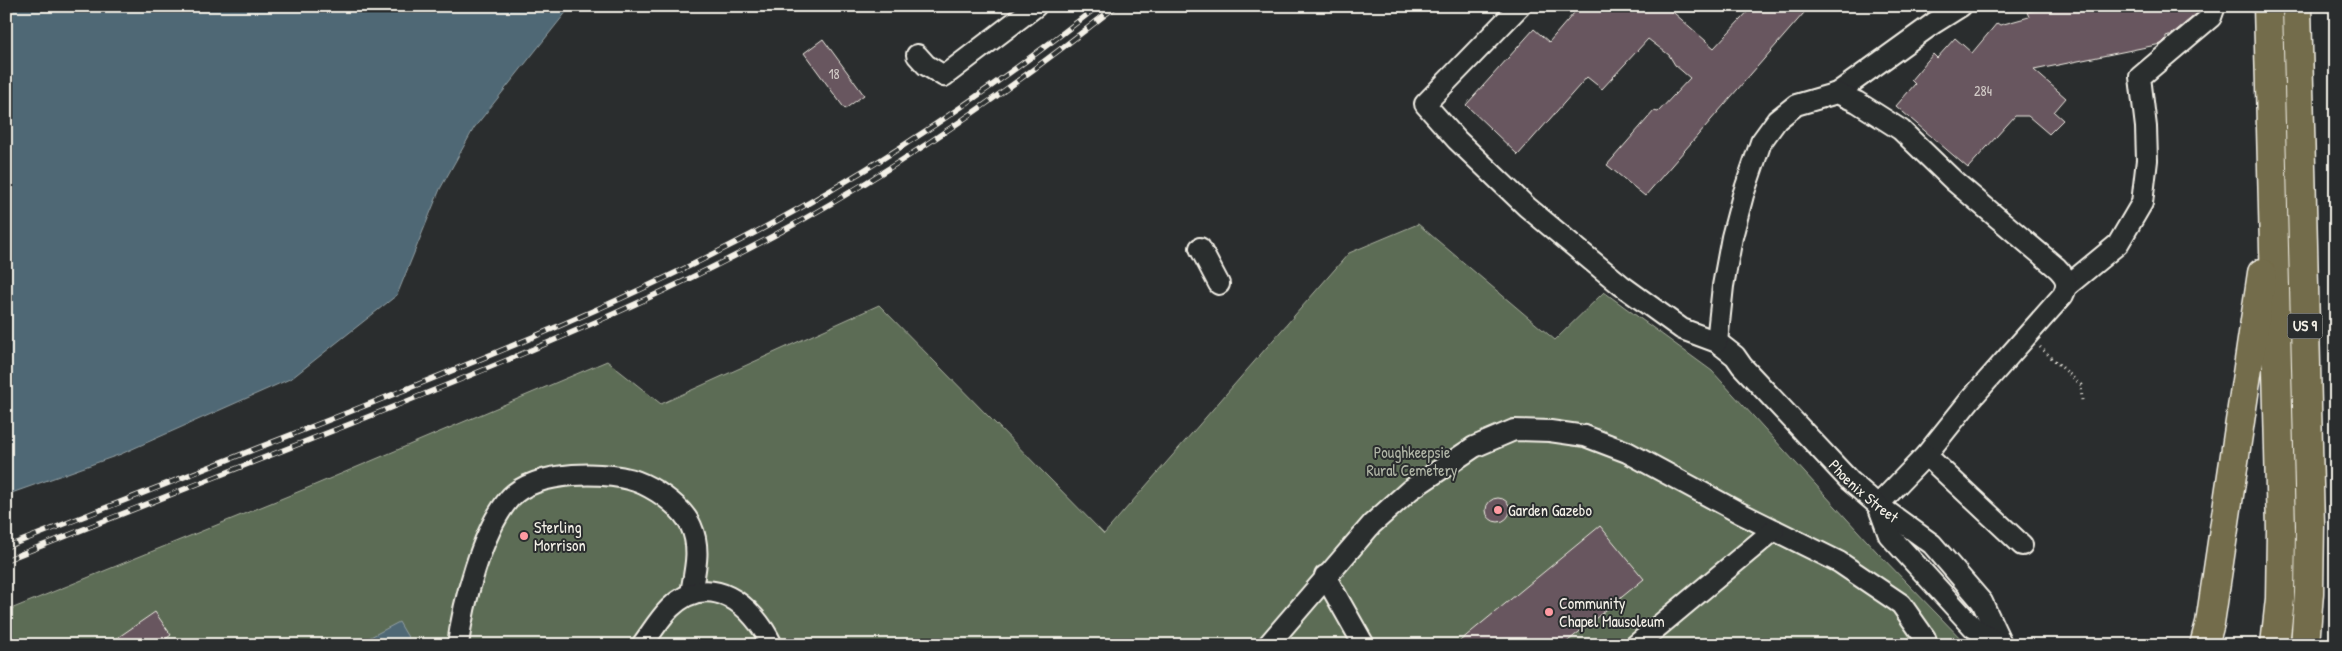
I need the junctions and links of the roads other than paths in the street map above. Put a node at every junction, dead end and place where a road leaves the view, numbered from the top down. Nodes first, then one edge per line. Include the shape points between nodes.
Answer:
1 (1036, 6) edge
2 (1520, 6) edge
3 (1961, 6) edge
4 (2215, 6) edge
5 (2268, 6) edge
6 (2297, 6) edge
7 (917, 55) dead end
8 (1837, 93) junction
9 (2273, 200) junction
10 (1200, 248) dead end
11 (1219, 284) dead end
12 (2068, 286) junction
13 (1717, 342) junction
14 (1926, 454) junction
15 (1878, 505) junction
16 (1774, 530) junction
17 (2022, 545) dead end
18 (1326, 576) junction
19 (691, 593) junction
20 (458, 645) edge
21 (642, 645) edge
22 (772, 645) edge
23 (1268, 645) edge
24 (1364, 645) edge
25 (1636, 645) edge
26 (1927, 645) edge
27 (2001, 645) edge
28 (2204, 645) edge
29 (2275, 645) edge
30 (2305, 645) edge

1 - 7 street via 944,76
2 - 13 street, Phoenix Street via 1425,104 1457,140 1521,201 1620,285 1682,329
3 - 8 street
4 - 12 street via 2211,17 2140,77 2147,160 2142,203 2118,244
5 - 9 highway, US 9
6 - 30 highway, US 9 via 2310,525
8 - 12 street via 1901,130 1954,181 2057,268 2065,276
8 - 13 street via 1796,105 1777,120 1761,142 1732,237
9 - 28 highway via 2210,623
9 - 29 highway, US 9 via 2281,530 2280,599
10 - 11 street
12 - 14 street via 2054,307
13 - 15 street, Phoenix Street via 1735,356 1844,475
14 - 15 street
14 - 17 street
15 - 27 street, Phoenix Street via 1932,544 1982,602
16 - 18 street via 1627,452 1593,439 1550,431 1514,430 1474,447 1410,490 1372,524
16 - 25 street
16 - 26 street via 1839,562 1901,604
18 - 23 street
18 - 24 street
19 - 20 street via 697,543 690,524 672,503 656,491 641,483 613,476 567,474 536,480 510,498 493,526 479,557 460,625
19 - 21 street via 670,608
19 - 22 street via 714,591 737,600 766,631

